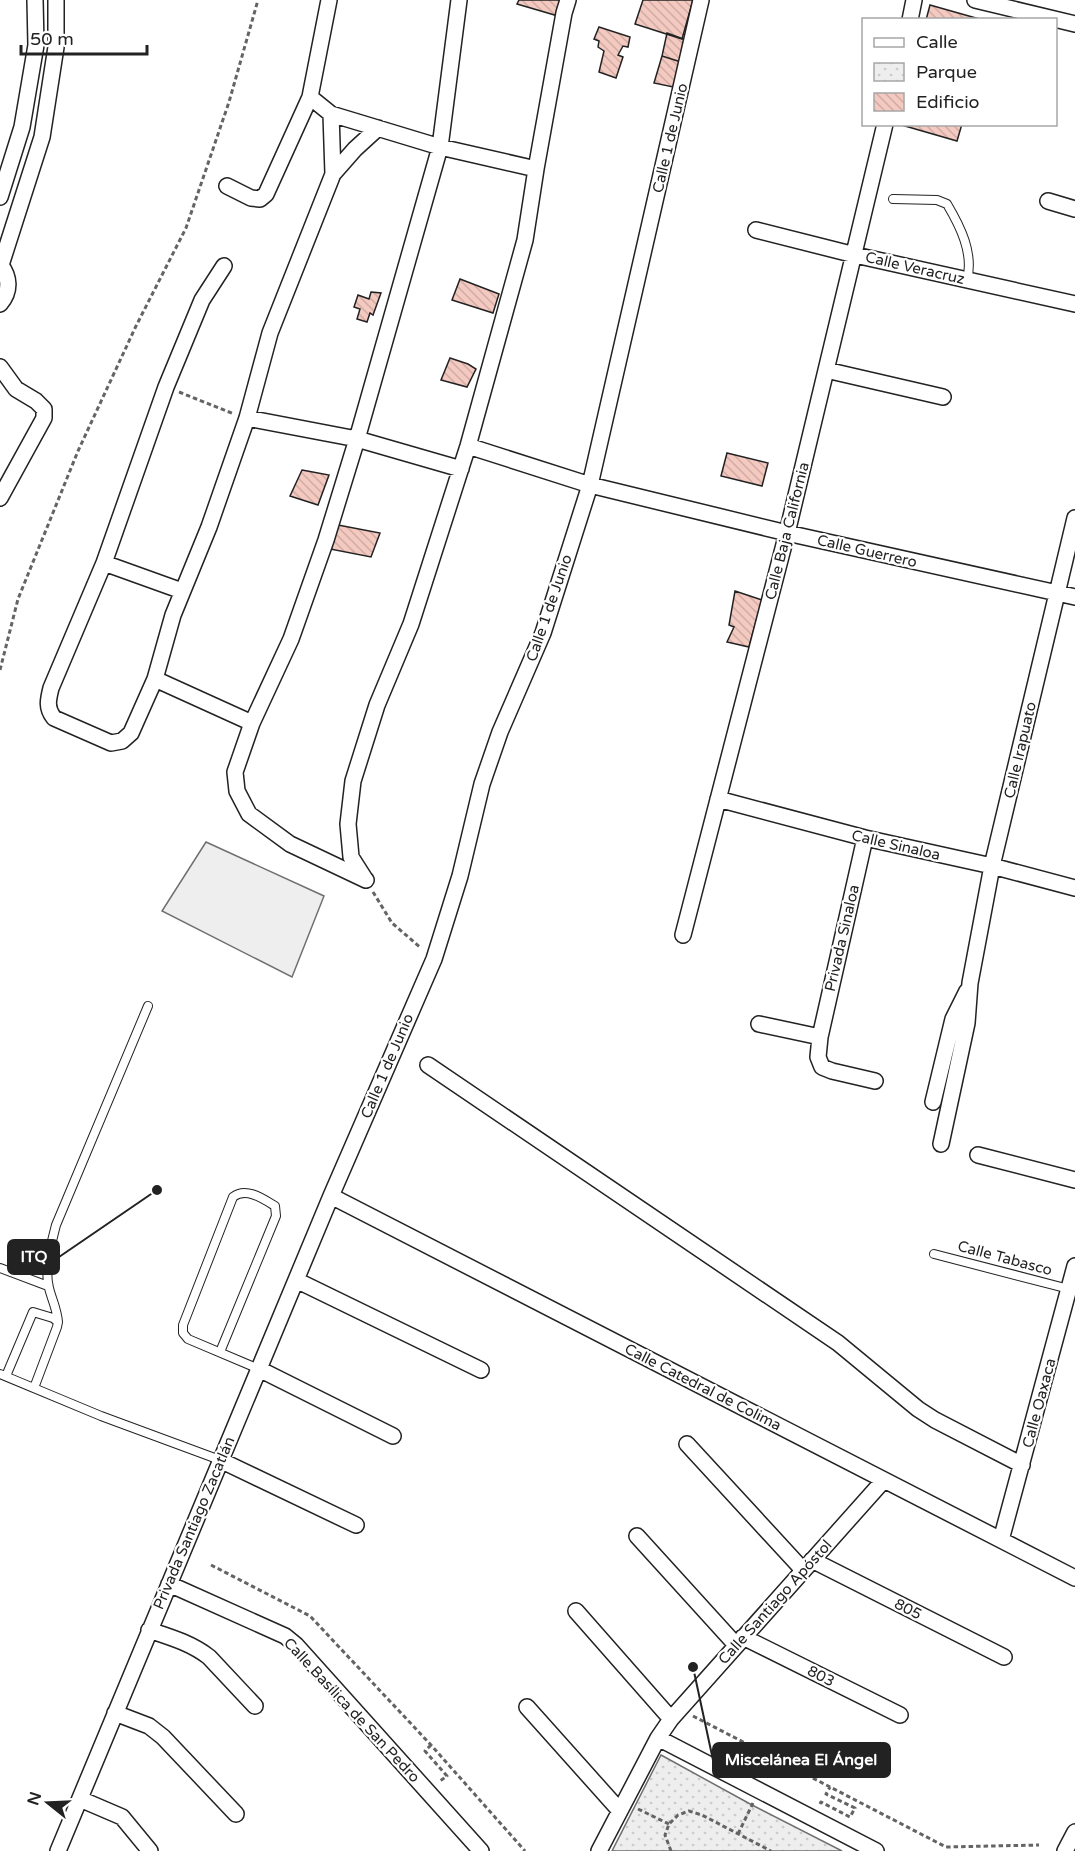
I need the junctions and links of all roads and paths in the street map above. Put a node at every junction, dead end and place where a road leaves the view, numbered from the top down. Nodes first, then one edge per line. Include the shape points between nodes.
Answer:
1 (35, 0) edge
2 (56, 0) edge
3 (258, 0) edge
4 (329, 0) edge
5 (459, 0) edge
6 (568, 0) edge
7 (701, 0) edge
8 (914, 0) edge
9 (975, 0) edge
10 (910, 18) edge
11 (1050, 18) edge
12 (1057, 20) edge
13 (1075, 24) edge
14 (310, 97) junction
15 (331, 114) junction
16 (885, 126) edge
17 (378, 128) junction
18 (440, 147) junction
19 (536, 169) junction
20 (333, 174) junction
21 (227, 186) dead end
22 (0, 197) edge
23 (893, 200) dead end
24 (1048, 201) dead end
25 (1075, 209) edge
26 (756, 230) dead end
27 (855, 255) junction
28 (1, 265) edge
29 (224, 266) dead end
30 (967, 280) junction
31 (0, 304) edge
32 (1075, 304) edge
33 (0, 366) edge
34 (826, 370) junction
35 (166, 387) junction
36 (943, 397) dead end
37 (247, 418) junction
38 (357, 438) junction
39 (468, 446) junction
40 (461, 469) junction
41 (590, 484) junction
42 (0, 498) edge
43 (1075, 518) edge
44 (788, 533) junction
45 (104, 563) junction
46 (182, 591) junction
47 (1057, 593) junction
48 (1075, 597) edge
49 (0, 670) edge
50 (155, 679) junction
51 (252, 723) junction
52 (718, 799) junction
53 (865, 838) junction
54 (992, 866) junction
55 (366, 880) junction
56 (1075, 888) edge
57 (682, 935) dead end
58 (434, 959) junction
59 (970, 983) junction
60 (148, 1006) dead end
61 (759, 1024) dead end
62 (820, 1037) junction
63 (428, 1065) dead end
64 (875, 1081) dead end
65 (933, 1102) dead end
66 (941, 1144) dead end
67 (978, 1155) dead end
68 (1075, 1180) edge
69 (331, 1196) junction
70 (934, 1254) dead end
71 (1075, 1266) edge
72 (0, 1268) edge
73 (296, 1280) junction
74 (48, 1286) junction
75 (1069, 1289) junction
76 (58, 1322) junction
77 (220, 1352) junction
78 (259, 1369) junction
79 (481, 1370) dead end
80 (3, 1375) edge
81 (34, 1388) junction
82 (393, 1436) dead end
83 (687, 1444) dead end
84 (220, 1460) junction
85 (1022, 1465) junction
86 (884, 1480) junction
87 (356, 1525) dead end
88 (637, 1536) dead end
89 (1001, 1540) junction
90 (211, 1565) dead end
91 (807, 1565) junction
92 (1075, 1578) edge
93 (169, 1584) junction
94 (576, 1611) dead end
95 (149, 1630) junction
96 (740, 1641) junction
97 (1004, 1657) dead end
98 (255, 1706) dead end
99 (527, 1707) dead end
100 (115, 1713) junction
101 (676, 1714) junction
102 (900, 1715) dead end
103 (658, 1738) junction
104 (431, 1745) junction
105 (432, 1773) dead end
106 (830, 1787) junction
107 (760, 1791) junction
108 (80, 1799) junction
109 (622, 1807) junction
110 (236, 1814) dead end
111 (813, 1818) junction
112 (669, 1824) junction
113 (1075, 1832) edge
114 (738, 1834) junction
115 (1039, 1845) dead end
116 (58, 1851) edge
117 (150, 1851) edge
118 (482, 1851) edge
119 (525, 1851) edge
120 (599, 1851) edge
121 (671, 1851) edge
122 (771, 1851) edge
123 (876, 1851) edge
124 (1065, 1851) edge

1 - 22 street via 36,45 24,116
2 - 28 street via 56,47 42,137
3 - 49 path via 230,102 186,228 78,451 18,599
4 - 14 street
5 - 18 street
6 - 19 street
7 - 41 street, Calle 1 de Junio
8 - 10 street
9 - 11 street
12 - 13 street
14 - 15 street
14 - 21 street via 266,194 260,199 251,198
15 - 17 street
15 - 20 street
16 - 27 street, Calle Baja California
17 - 18 street
17 - 20 street
18 - 19 street
18 - 38 street
19 - 39 street via 525,240
20 - 37 street via 270,333
23 - 30 lane via 937,200 947,204 964,234
24 - 25 street
26 - 27 street, Calle Veracruz
27 - 30 street, Calle Veracruz
27 - 34 street, Calle Baja California
28 - 31 street via 8,287
29 - 35 street via 202,300
30 - 32 street, Calle Veracruz
33 - 42 street via 16,389 44,409 44,418
34 - 36 street
34 - 44 street, Calle Baja California
35 - 37 path
35 - 45 street
37 - 38 street
37 - 46 street
38 - 40 street
38 - 51 street via 291,639
39 - 40 street
39 - 41 street, Calle Guerrero
40 - 55 street via 411,624 377,705 353,781 348,824 351,857
41 - 44 street, Calle Guerrero
41 - 58 street, Calle 1 de Junio via 543,633 482,784 460,876
43 - 47 street, Calle Irapuato
44 - 47 street, Calle Guerrero
44 - 52 street, Calle Baja California
45 - 46 street
45 - 50 street via 51,688 48,710 67,725 111,743 122,741 131,733
46 - 50 street
47 - 48 street, Calle Guerrero
47 - 54 street, Calle Irapuato
50 - 51 street
51 - 55 street via 235,772 237,791 249,814 290,844
52 - 53 street, Calle Sinaloa
52 - 57 street, Calle Baja California
53 - 54 street, Calle Sinaloa
53 - 62 street, Privada Sinaloa
54 - 56 street, Calle Sinaloa
54 - 59 street, Calle Irapuato
55 - 58 path via 392,923
58 - 69 street, Calle 1 de Junio
59 - 65 street, Calle Irapuato via 953,1019
59 - 66 street, Calle Irapuato via 967,1023
60 - 74 lane via 56,1226 49,1251
61 - 62 street
62 - 64 street, Privada Sinaloa via 818,1056 822,1067
63 - 85 street via 838,1342 918,1409
67 - 68 street
69 - 73 street, Privada Santiago Zacatlán
69 - 86 street, Calle Catedral de Colima
70 - 75 lane, Calle Tabasco
71 - 75 street, Calle Oaxaca
72 - 74 lane
73 - 78 street, Privada Santiago Zacatlán
73 - 79 street
74 - 76 lane
75 - 85 street, Calle Oaxaca
76 - 80 lane via 33,1312
76 - 81 lane
77 - 77 lane via 188,1339 183,1325 233,1197 247,1192 275,1206 276,1216
77 - 78 lane
78 - 82 street
78 - 84 street, Privada Santiago Zacatlán
80 - 81 lane
81 - 84 lane
83 - 91 street
84 - 87 street
84 - 93 street, Privada Santiago Zacatlán
85 - 89 street, Calle Oaxaca
86 - 89 street, Calle Catedral de Colima
86 - 91 street, Calle Santiago Apóstol
88 - 96 street
89 - 92 street, Calle Catedral de Colima
90 - 104 path via 310,1616
91 - 96 street, Calle Santiago Apóstol
91 - 97 street, 805
93 - 95 street, Privada Santiago Zacatlán
93 - 118 street, Calle Basílica de San Pedro via 285,1636 296,1645
94 - 101 street via 660,1704
95 - 98 street via 201,1650
95 - 100 street, Privada Santiago Zacatlán
96 - 101 street, Calle Santiago Apóstol
96 - 102 street, 803
99 - 109 street
100 - 108 street, Privada Santiago Zacatlán
100 - 110 street via 149,1726 163,1737
101 - 103 street, Calle Santiago Apóstol
101 - 106 path
103 - 107 street
103 - 109 street, Calle Santiago Apóstol
104 - 105 path via 425,1750 447,1776 440,1781
104 - 119 path
106 - 111 path via 826,1794 855,1808 850,1817 821,1802
106 - 115 path via 946,1847
107 - 111 street
107 - 114 path
108 - 116 street, Privada Santiago Zacatlán
108 - 117 street via 122,1817
109 - 112 path
109 - 120 street, Calle Santiago Apóstol
111 - 123 street
112 - 114 path via 689,1811
112 - 121 path via 665,1835
113 - 124 street
114 - 122 path

